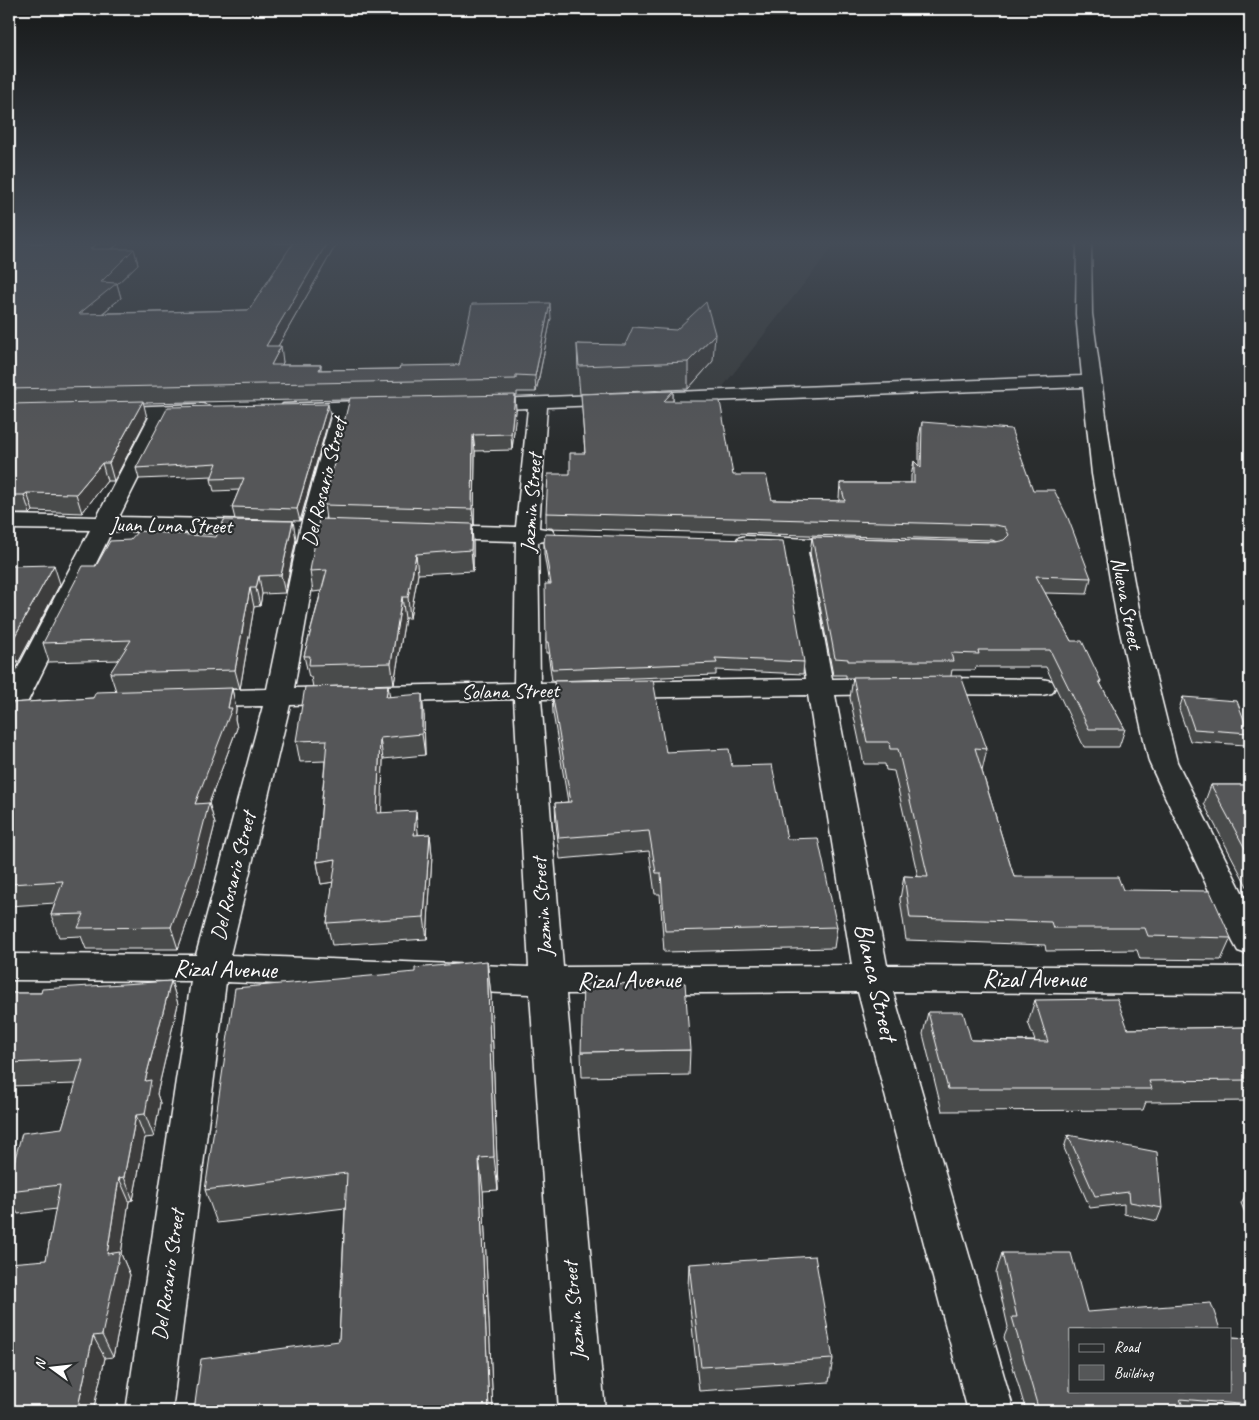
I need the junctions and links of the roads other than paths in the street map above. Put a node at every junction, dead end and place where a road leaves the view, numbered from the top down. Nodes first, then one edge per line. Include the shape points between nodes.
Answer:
1 (1084, 309) edge
2 (1093, 381) junction
3 (538, 403) junction
4 (460, 405) edge
5 (402, 406) edge
6 (343, 407) junction
7 (267, 409) edge
8 (219, 410) edge
9 (86, 412) edge
10 (162, 412) junction
11 (9, 522) edge
12 (106, 524) junction
13 (304, 528) junction
14 (409, 531) edge
15 (526, 534) junction
16 (566, 536) edge
17 (725, 542) edge
18 (795, 545) junction
19 (874, 546) edge
20 (818, 687) junction
21 (1042, 687) dead end
22 (527, 691) junction
23 (279, 696) junction
24 (170, 700) edge
25 (42, 704) edge
26 (10, 707) edge
27 (1250, 942) edge
28 (9, 967) edge
29 (210, 968) junction
30 (872, 978) junction
31 (1250, 980) edge
32 (547, 981) junction
33 (149, 1411) edge
34 (582, 1411) edge
35 (991, 1411) edge

1 - 2 street, Nueva Street
2 - 3 street
2 - 27 street, Nueva Street via 1103,474 1128,614 1163,762
3 - 4 street
3 - 15 street, Jazmin Street
5 - 6 street
6 - 7 street
6 - 13 street, Del Rosario Street
8 - 10 street
9 - 10 street
10 - 12 street
11 - 12 street, Juan Luna Street
12 - 13 street, Juan Luna Street
12 - 26 street
13 - 23 street, Del Rosario Street
14 - 15 street
15 - 16 street
15 - 22 street, Jazmin Street
17 - 18 street
18 - 19 street
18 - 20 street, Blanca Street
20 - 21 street, Solana Street
20 - 22 street, Solana Street
20 - 30 street, Blanca Street
22 - 23 street, Solana Street
22 - 32 street, Jazmin Street
23 - 24 street, Solana Street
23 - 29 street, Del Rosario Street
25 - 26 street
28 - 29 street, Rizal Avenue
29 - 32 street, Rizal Avenue
29 - 33 street, Del Rosario Street
30 - 31 street, Rizal Avenue
30 - 32 street, Rizal Avenue
30 - 35 street, Blanca Street
32 - 34 street, Jazmin Street

